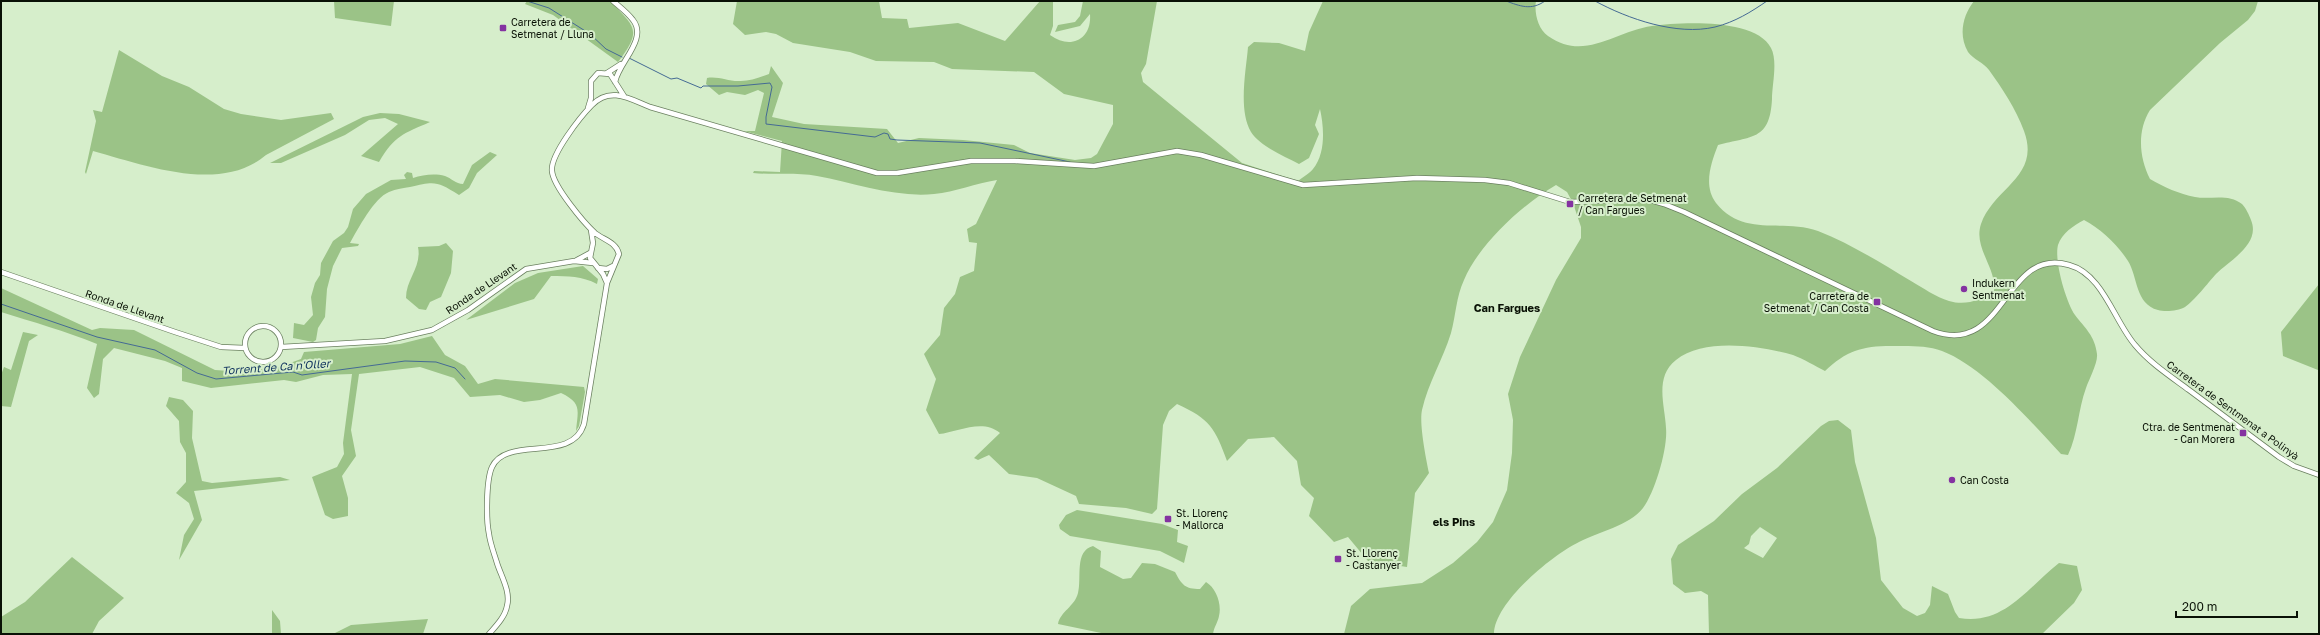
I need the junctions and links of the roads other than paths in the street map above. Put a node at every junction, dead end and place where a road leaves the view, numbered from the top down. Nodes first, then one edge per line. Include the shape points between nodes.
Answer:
1 (613, 1) edge
2 (622, 63) junction
3 (607, 73) junction
4 (615, 83) junction
5 (592, 90) junction
6 (610, 94) junction
7 (624, 96) junction
8 (603, 97) junction
9 (588, 110) junction
10 (591, 229) junction
11 (606, 241) junction
12 (593, 247) junction
13 (590, 253) junction
14 (574, 261) junction
15 (593, 263) junction
16 (615, 265) junction
17 (598, 268) junction
18 (1, 272) edge
19 (607, 283) junction
20 (281, 347) junction
21 (245, 348) junction
22 (2319, 475) edge
23 (489, 634) edge

1 - 2 main road via 633,20 638,32 635,43
2 - 3 main road
2 - 4 main road
3 - 4 main road
3 - 5 main road via 602,72 594,76 591,81
4 - 6 main road
4 - 7 main road
5 - 8 main road
5 - 9 main road
6 - 7 main road
6 - 8 main road
7 - 22 main road, Carretera de Sentmenat a Polinyà via 656,109 877,173 897,173 986,161 1094,166 1177,151 1201,155 1303,185 1448,178 1509,183 1570,202 1647,200 1684,212 1942,334 1965,335 1977,330 1986,323 2022,277 2033,268 2046,263 2070,265 2082,270 2091,278 2127,335 2148,359 2279,457 2294,466
8 - 9 main road
9 - 10 main road via 558,151 552,171 558,186
10 - 11 main road
10 - 12 main road
11 - 12 main road via 599,242
11 - 16 main road via 613,244 619,252 619,259
12 - 13 main road
13 - 14 main road
13 - 15 main road
14 - 15 main road
14 - 20 main road, Ronda de Llevant via 526,269 468,310 432,330 385,341
15 - 17 main road
16 - 17 main road via 607,269
16 - 19 main road
17 - 19 main road
18 - 21 main road, Ronda de Llevant via 221,347
19 - 23 main road via 580,436 566,445 535,448 507,455 497,460 491,469 488,533 508,600 505,612
20 - 21 main road via 274,359 262,363 250,358
20 - 21 main road via 279,335 270,327 264,326 251,330 244,341

